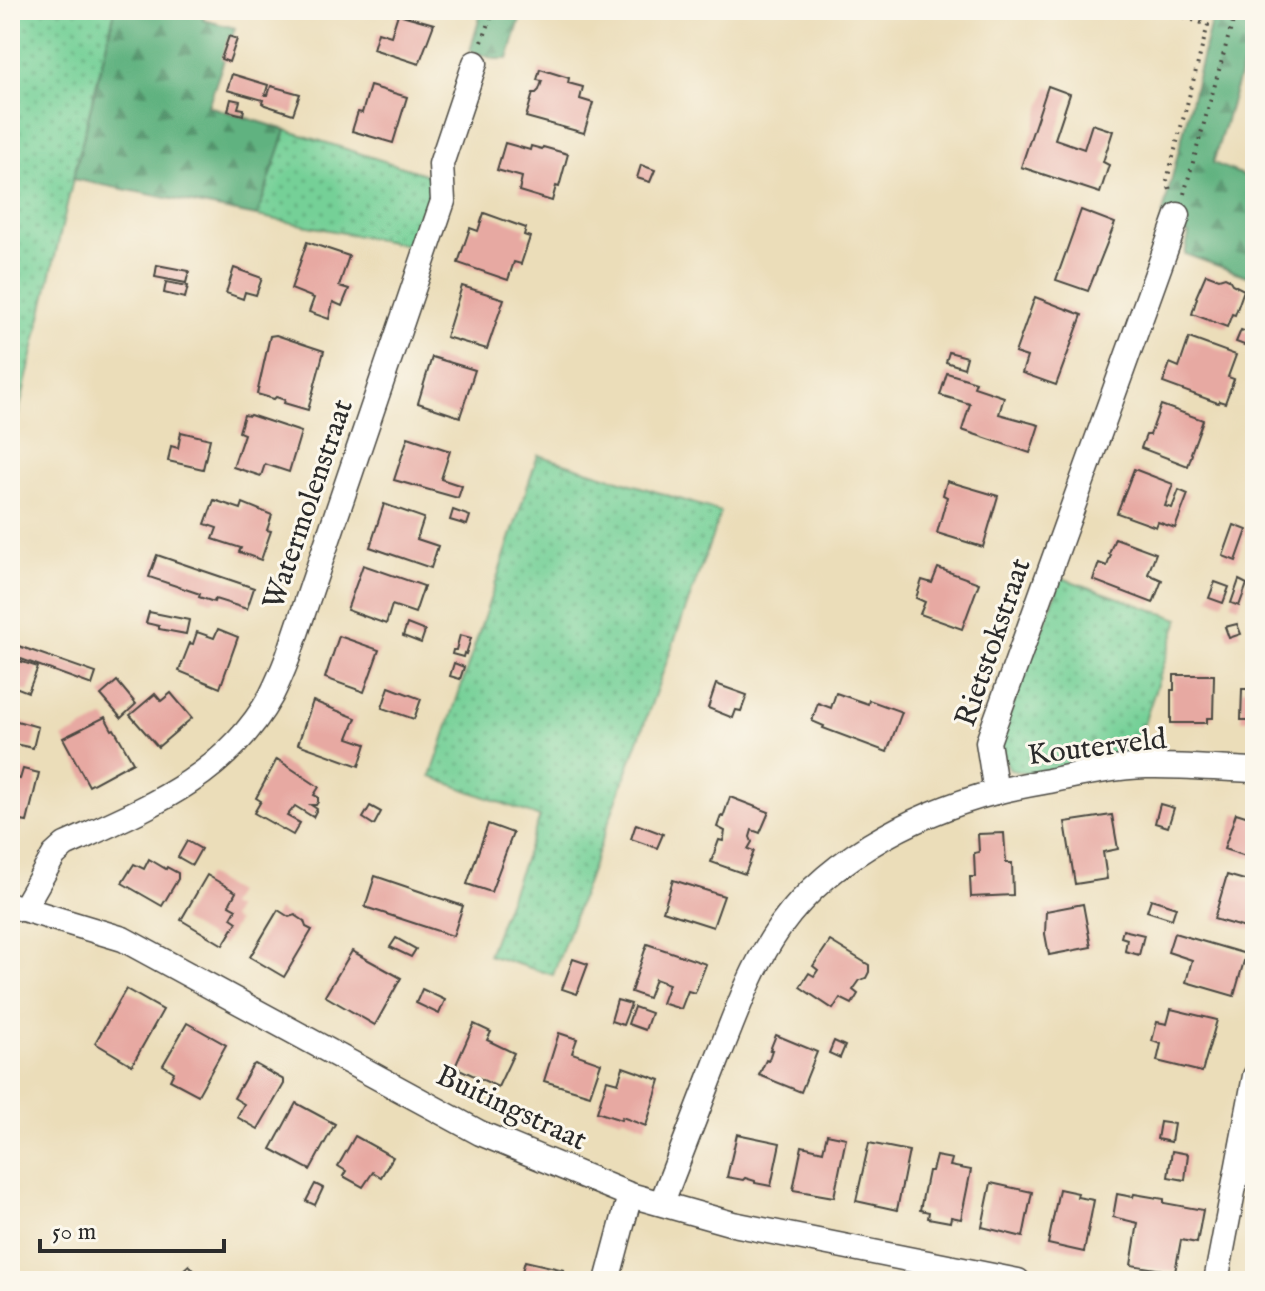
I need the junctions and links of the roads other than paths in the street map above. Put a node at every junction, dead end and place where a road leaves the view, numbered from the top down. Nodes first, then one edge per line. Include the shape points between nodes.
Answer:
1 (475, 63) road end
2 (1178, 215) road end
3 (1255, 770) edge
4 (996, 792) junction
5 (17, 907) edge
6 (1255, 1076) edge
7 (630, 1195) junction
8 (662, 1202) junction
9 (607, 1281) edge
10 (1018, 1281) edge
11 (1216, 1281) edge

1 - 5 street, Watermolenstraat via 441,164 443,201 294,642 270,697 224,756 197,778 162,801 65,845
2 - 4 street, Rietstokstraat via 988,742
3 - 4 street, Kouterveld via 1144,766
4 - 8 street via 916,821 865,848 837,867 791,913 744,993
5 - 7 street, Buitingstraat via 123,939 480,1133
6 - 11 street
7 - 8 street, Buitingstraat
7 - 9 street
8 - 10 street, Buitingstraat via 733,1224

